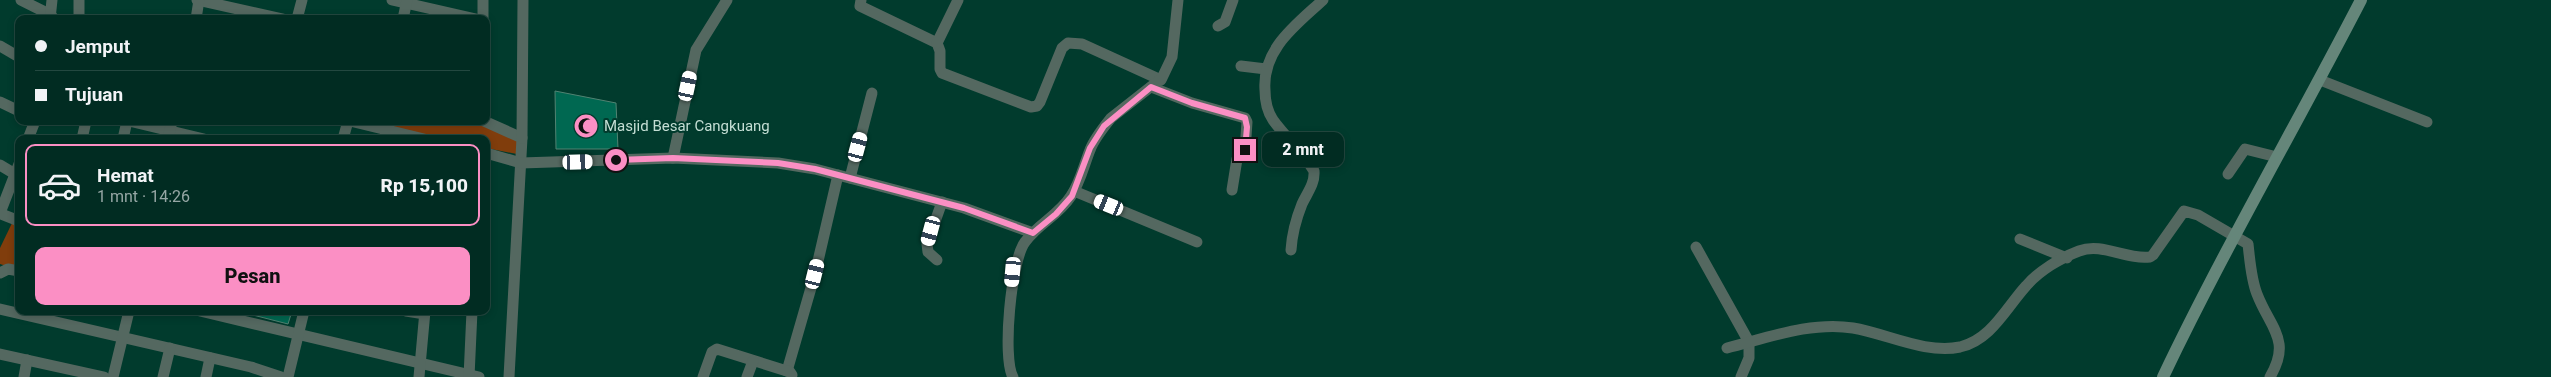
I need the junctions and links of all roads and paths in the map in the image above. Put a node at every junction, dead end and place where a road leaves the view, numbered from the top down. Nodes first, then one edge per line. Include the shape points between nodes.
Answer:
1 (21, 0) edge
2 (52, 0) edge
3 (79, 0) edge
4 (198, 0) edge
5 (302, 0) edge
6 (392, 0) edge
7 (483, 0) edge
8 (523, 0) edge
9 (727, 0) edge
10 (861, 0) edge
11 (958, 0) edge
12 (1178, 0) edge
13 (1233, 0) edge
14 (1323, 0) edge
15 (2361, 0) edge
16 (407, 2) edge
17 (48, 15) edge
18 (52, 15) edge
19 (80, 15) edge
20 (196, 15) edge
21 (265, 15) edge
22 (298, 15) edge
23 (404, 15) edge
24 (460, 15) edge
25 (483, 15) edge
26 (1218, 26) dead end
27 (937, 43) junction
28 (0, 46) edge
29 (15, 55) edge
30 (1241, 66) dead end
31 (1266, 70) junction
32 (2320, 80) junction
33 (1156, 83) junction
34 (872, 93) dead end
35 (0, 102) edge
36 (15, 109) edge
37 (2427, 122) dead end
38 (490, 124) edge
39 (147, 125) edge
40 (379, 125) edge
41 (170, 130) edge
42 (189, 135) edge
43 (411, 135) edge
44 (522, 138) junction
45 (490, 154) edge
46 (2276, 157) junction
47 (673, 158) junction
48 (521, 163) junction
49 (0, 165) edge
50 (15, 169) edge
51 (2228, 174) dead end
52 (15, 175) edge
53 (838, 175) junction
54 (850, 178) junction
55 (1232, 190) dead end
56 (1074, 191) junction
57 (942, 202) junction
58 (1, 214) edge
59 (15, 219) edge
60 (1033, 233) junction
61 (2233, 236) junction
62 (2020, 239) dead end
63 (1197, 242) dead end
64 (1696, 247) dead end
65 (1291, 250) dead end
66 (2067, 258) junction
67 (938, 260) dead end
68 (15, 270) edge
69 (0, 273) edge
70 (0, 309) edge
71 (15, 312) edge
72 (26, 315) edge
73 (128, 315) edge
74 (216, 315) edge
75 (303, 315) edge
76 (425, 315) edge
77 (472, 315) edge
78 (298, 335) junction
79 (123, 337) junction
80 (1749, 342) junction
81 (170, 348) junction
82 (1727, 348) dead end
83 (0, 354) edge
84 (210, 358) junction
85 (27, 360) junction
86 (753, 361) junction
87 (421, 362) junction
88 (250, 372) edge
89 (68, 373) edge
90 (789, 374) edge
91 (473, 376) edge
92 (24, 377) edge
93 (104, 377) edge
94 (113, 377) edge
95 (163, 377) edge
96 (206, 377) edge
97 (281, 377) edge
98 (288, 377) edge
99 (419, 377) edge
100 (509, 377) edge
101 (703, 377) edge
102 (747, 377) edge
103 (1014, 377) edge
104 (1741, 377) edge
105 (2163, 377) edge
106 (2270, 377) edge

1 - 17 street
2 - 18 street
3 - 19 street
4 - 20 street
4 - 21 street
5 - 22 street
6 - 16 street
7 - 25 street
8 - 44 street
9 - 47 street via 696,50
10 - 27 street via 860,6
11 - 27 street
12 - 33 street via 1172,57
13 - 26 street via 1225,22
14 - 31 street via 1282,39
15 - 32 street
16 - 23 street
16 - 24 street
27 - 33 street via 942,73 1030,107 1040,102 1062,48 1068,43 1082,44
28 - 29 street
30 - 31 street
31 - 65 street via 1265,96 1272,119 1314,171 1312,185 1292,234
32 - 37 street
32 - 46 street
33 - 55 street via 1192,103 1245,118 1246,146 1237,159
33 - 56 street via 1104,126 1090,148
34 - 54 street
35 - 36 street
38 - 44 street
39 - 41 street
40 - 43 street
41 - 42 street
44 - 48 street
45 - 48 street
46 - 51 street via 2245,149
46 - 61 street
47 - 48 street
47 - 53 street via 778,163
48 - 100 street
49 - 50 street
52 - 58 street
53 - 54 street
53 - 90 street
54 - 57 street
56 - 60 street via 1056,214
56 - 63 street
57 - 60 street
57 - 67 street via 927,249
58 - 59 street
60 - 103 street via 1024,242 1013,272 1009,340 1010,371
61 - 66 street via 2198,215 2184,211 2150,257 2116,254 2097,248 2078,251
61 - 105 street
61 - 106 street via 2248,244 2254,286 2280,344 2279,360
62 - 66 street
64 - 80 street
66 - 80 street via 2047,268 2026,285 1992,328 1978,340 1961,347 1939,349 1853,328 1827,326
68 - 69 street via 8,269
70 - 71 street
72 - 79 street
73 - 79 street
74 - 78 street
75 - 78 street
76 - 87 street
77 - 91 street
78 - 87 street
78 - 98 street
79 - 81 street
79 - 94 street
80 - 82 street
80 - 104 street via 1749,358
81 - 84 street
81 - 95 street
83 - 85 street
84 - 88 street
84 - 96 street
85 - 89 street
85 - 92 street
86 - 90 street
86 - 101 street via 714,350
86 - 102 street
87 - 91 street
87 - 99 street
88 - 97 street
89 - 93 street

